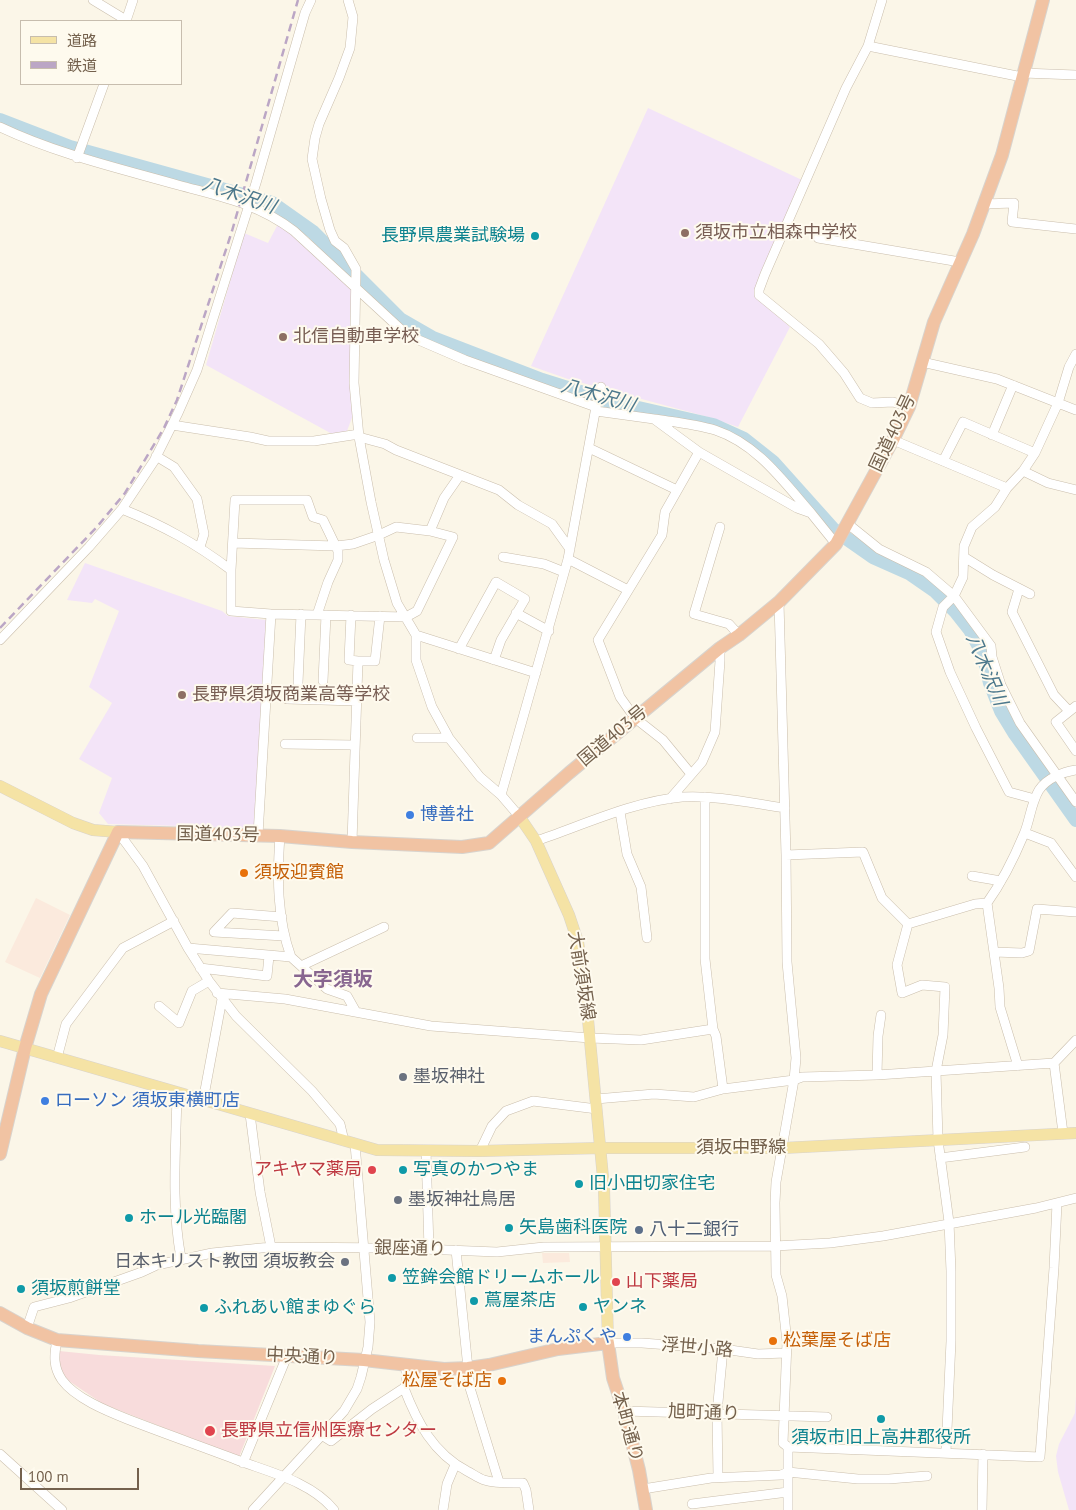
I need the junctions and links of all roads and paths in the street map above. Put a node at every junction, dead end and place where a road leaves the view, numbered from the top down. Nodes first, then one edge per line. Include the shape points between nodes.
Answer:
1 (93, 0) edge
2 (133, 0) edge
3 (311, 0) edge
4 (348, 0) edge
5 (882, 0) edge
6 (1043, 0) edge
7 (124, 20) edge
8 (126, 20) edge
9 (868, 46) junction
10 (1023, 75) junction
11 (1076, 75) edge
12 (104, 85) edge
13 (0, 127) edge
14 (78, 156) junction
15 (249, 204) junction
16 (984, 204) junction
17 (1076, 229) edge
18 (818, 238) dead end
19 (960, 262) junction
20 (356, 287) junction
21 (1076, 354) edge
22 (922, 362) junction
23 (1013, 385) junction
24 (601, 387) dead end
25 (1058, 403) junction
26 (909, 407) junction
27 (596, 409) junction
28 (1076, 410) edge
29 (654, 418) junction
30 (172, 425) junction
31 (359, 435) junction
32 (992, 435) junction
33 (893, 440) junction
34 (589, 448) junction
35 (699, 452) junction
36 (1035, 453) junction
37 (156, 456) junction
38 (944, 461) junction
39 (1023, 471) junction
40 (460, 475) junction
41 (1007, 488) junction
42 (677, 490) junction
43 (1076, 490) edge
44 (122, 509) junction
45 (811, 513) junction
46 (848, 524) junction
47 (720, 527) dead end
48 (430, 531) junction
49 (379, 535) junction
50 (233, 542) junction
51 (836, 544) junction
52 (336, 546) junction
53 (200, 547) junction
54 (570, 549) junction
55 (503, 557) dead end
56 (964, 557) junction
57 (568, 559) junction
58 (231, 570) junction
59 (564, 572) junction
60 (1019, 589) junction
61 (628, 590) junction
62 (1030, 594) dead end
63 (954, 596) junction
64 (779, 602) junction
65 (516, 613) junction
66 (271, 614) junction
67 (301, 614) junction
68 (322, 615) junction
69 (351, 616) junction
70 (380, 616) junction
71 (406, 617) junction
72 (548, 630) junction
73 (416, 635) junction
74 (739, 635) junction
75 (0, 640) edge
76 (459, 648) junction
77 (720, 648) junction
78 (494, 660) junction
79 (358, 661) junction
80 (536, 673) junction
81 (323, 681) dead end
82 (298, 683) dead end
83 (287, 699) dead end
84 (356, 701) junction
85 (1073, 709) edge
86 (635, 718) junction
87 (417, 738) dead end
88 (449, 738) junction
89 (285, 744) dead end
90 (354, 745) junction
91 (1076, 751) edge
92 (1076, 770) edge
93 (691, 774) junction
94 (1056, 776) junction
95 (2, 790) edge
96 (500, 795) junction
97 (705, 796) junction
98 (670, 799) junction
99 (1035, 799) junction
100 (1076, 802) edge
101 (784, 808) junction
102 (620, 812) junction
103 (519, 816) junction
104 (118, 832) junction
105 (1025, 833) junction
106 (258, 835) junction
107 (280, 836) junction
108 (536, 841) junction
109 (352, 842) junction
110 (786, 855) junction
111 (972, 876) dead end
112 (1076, 877) edge
113 (1002, 881) junction
114 (987, 903) junction
115 (1076, 912) edge
116 (282, 917) junction
117 (174, 921) junction
118 (908, 924) junction
119 (384, 926) dead end
120 (284, 936) junction
121 (647, 938) dead end
122 (188, 948) junction
123 (994, 952) junction
124 (269, 956) junction
125 (291, 957) junction
126 (301, 966) junction
127 (200, 968) junction
128 (208, 981) junction
129 (219, 996) junction
130 (159, 1006) dead end
131 (356, 1012) junction
132 (881, 1015) dead end
133 (713, 1029) junction
134 (590, 1038) junction
135 (1076, 1040) edge
136 (0, 1041) edge
137 (25, 1048) junction
138 (57, 1058) junction
139 (1054, 1063) junction
140 (1018, 1066) junction
141 (936, 1071) junction
142 (878, 1075) junction
143 (794, 1080) junction
144 (723, 1089) junction
145 (177, 1093) junction
146 (203, 1101) junction
147 (596, 1104) junction
148 (250, 1114) junction
149 (1063, 1133) junction
150 (1076, 1133) edge
151 (938, 1140) junction
152 (350, 1143) junction
153 (601, 1148) junction
154 (783, 1148) junction
155 (1025, 1148) dead end
156 (426, 1150) junction
157 (480, 1151) junction
158 (0, 1154) edge
159 (940, 1158) junction
160 (1076, 1198) edge
161 (1057, 1202) junction
162 (949, 1222) junction
163 (775, 1246) junction
164 (270, 1247) junction
165 (606, 1248) junction
166 (363, 1249) junction
167 (429, 1249) junction
168 (456, 1250) junction
169 (181, 1258) junction
170 (0, 1313) edge
171 (27, 1328) junction
172 (57, 1340) junction
173 (608, 1343) junction
174 (724, 1349) junction
175 (786, 1353) junction
176 (287, 1356) junction
177 (364, 1360) junction
178 (406, 1365) junction
179 (468, 1368) junction
180 (404, 1388) junction
181 (624, 1412) junction
182 (717, 1413) junction
183 (784, 1416) junction
184 (827, 1417) dead end
185 (323, 1436) junction
186 (788, 1446) junction
187 (946, 1452) junction
188 (0, 1454) edge
189 (983, 1454) junction
190 (243, 1462) junction
191 (454, 1465) junction
192 (788, 1472) junction
193 (284, 1476) junction
194 (927, 1476) dead end
195 (718, 1477) junction
196 (499, 1482) junction
197 (643, 1489) junction
198 (788, 1492) junction
199 (692, 1504) dead end
200 (62, 1510) edge
201 (253, 1510) edge
202 (334, 1510) edge
203 (443, 1510) edge
204 (529, 1510) edge
205 (646, 1510) edge
206 (788, 1510) edge
207 (982, 1510) edge

1 - 7 street
2 - 8 street
3 - 15 street
4 - 20 street via 353,16 350,48 314,138 312,159 330,230 356,269
5 - 9 street
6 - 10 highway, 国道403号
9 - 10 street
9 - 26 street via 827,131 759,295 819,344 860,398 872,403 893,402
10 - 11 street
10 - 16 highway, 国道403号 via 1002,155
12 - 14 street
13 - 14 street
14 - 15 street
15 - 20 street via 277,217
15 - 30 street via 197,370
16 - 17 street via 1014,203 1012,222
16 - 19 highway, 国道403号
18 - 19 street
19 - 22 highway, 国道403号 via 934,322
20 - 27 street via 407,335
20 - 31 street via 354,383
21 - 25 street
22 - 23 street
22 - 26 highway, 国道403号
23 - 25 street
23 - 32 street
24 - 27 street
25 - 28 street
25 - 36 street
26 - 33 highway, 国道403号
27 - 29 street
27 - 34 street
29 - 35 street
29 - 45 street via 714,430 740,442 770,465
30 - 31 street via 268,441 314,441
30 - 37 street
31 - 40 street
31 - 49 street
32 - 36 street
32 - 38 street via 963,422
33 - 38 street
33 - 46 highway, 国道403号
34 - 42 street
34 - 54 street
35 - 42 street
35 - 45 street
36 - 39 street
37 - 44 street
37 - 53 street via 174,467 197,500 204,534
38 - 41 street
39 - 41 street
39 - 43 street via 1048,483
40 - 48 street via 444,498
40 - 54 street via 500,490 518,505 552,524
41 - 56 street via 995,507 972,527 964,546
42 - 61 street via 665,512 662,535
44 - 53 street via 156,522
44 - 75 street
45 - 51 street
46 - 51 highway, 国道403号
46 - 63 street via 879,549 926,572
47 - 74 street via 694,614 729,624
48 - 49 street via 396,527
48 - 71 street via 453,537 417,612
49 - 52 street
49 - 71 street via 398,603
50 - 52 street
50 - 52 street via 235,500 307,500 312,517 323,520
50 - 58 street
51 - 64 highway, 国道403号
52 - 68 street via 338,560 328,582
53 - 58 street
54 - 57 street
55 - 59 street via 544,564
56 - 60 street
56 - 63 street via 963,577
57 - 59 street
57 - 61 street
58 - 66 street via 230,612
59 - 72 street
60 - 62 street
60 - 85 street via 1012,612 1054,695
61 - 86 street via 598,640 620,697
63 - 94 street via 991,646 1002,685 1020,723
63 - 99 street via 943,607 936,632 950,672 1009,792
64 - 74 highway, 国道403号
64 - 101 street
65 - 72 street
65 - 76 street via 525,599 496,582
65 - 78 street
66 - 67 street
66 - 106 street
67 - 68 street
67 - 82 street
68 - 69 street
68 - 81 street
69 - 70 street
69 - 79 street via 349,660
70 - 71 street
70 - 79 street via 376,661
71 - 73 street
72 - 80 street
73 - 76 street
73 - 88 street via 416,660 432,707
74 - 77 highway, 国道403号
76 - 78 street
77 - 86 highway, 国道403号
77 - 93 street via 715,732 702,762
78 - 80 street
79 - 84 street
80 - 96 street
83 - 84 street
84 - 90 street
85 - 91 street via 1056,722
86 - 93 street via 662,740
86 - 103 highway, 国道403号
87 - 88 street
88 - 96 street via 480,777
89 - 90 street
90 - 109 street
92 - 94 street
93 - 98 street
94 - 99 street via 1045,783
94 - 100 street
95 - 104 main road via 73,823 93,830
96 - 103 street
97 - 98 street
97 - 101 street
97 - 133 street via 706,959
98 - 102 street
99 - 105 street
101 - 110 street
102 - 108 street
102 - 121 street via 627,854 641,887
103 - 108 main road, 大前須坂線
103 - 109 highway, 国道403号 via 489,843 462,847
104 - 106 highway, 国道403号
104 - 117 street via 143,866
104 - 137 highway via 41,994
105 - 112 street via 1051,843
105 - 113 street
106 - 107 highway, 国道403号
107 - 109 highway, 国道403号
107 - 116 street via 278,870
108 - 134 main road, 大前須坂線 via 578,942
110 - 118 street via 863,852 882,898
110 - 143 street via 787,962 796,1058
111 - 113 street
113 - 114 street
114 - 118 street
114 - 123 street
115 - 123 street via 1037,909 1029,951
116 - 120 street
116 - 120 street via 232,913 214,932
117 - 122 street
117 - 138 street via 123,948 66,1024
118 - 141 street via 897,965 902,993 922,985 945,987 943,1035
119 - 126 street
120 - 125 street
122 - 124 street
122 - 127 street
123 - 140 street via 1000,1007
124 - 125 street
124 - 127 street via 267,976
125 - 126 street
126 - 131 street via 327,989 347,996
127 - 128 street
128 - 129 street
128 - 130 street via 192,991 179,1023
129 - 131 street via 285,998
129 - 146 street
129 - 152 street via 312,1091 340,1124
131 - 134 street via 431,1026
132 - 142 street
133 - 134 street via 641,1040
133 - 144 street
134 - 147 main road, 大前須坂線
135 - 139 street
136 - 137 main road, 須坂中野線
137 - 138 main road, 須坂中野線
137 - 158 highway
138 - 145 main road, 須坂中野線
139 - 140 street
139 - 149 street
140 - 141 street
141 - 142 street
141 - 151 street
142 - 143 street via 802,1077
143 - 144 street
143 - 154 street
144 - 147 street via 694,1097 654,1094
145 - 146 main road, 須坂中野線
145 - 169 street via 175,1204
146 - 148 main road, 須坂中野線
147 - 153 main road, 大前須坂線
147 - 157 street via 533,1101 506,1110 492,1126
148 - 152 main road, 須坂中野線
148 - 164 street
149 - 150 main road, 須坂中野線
149 - 151 main road, 須坂中野線
151 - 154 main road, 須坂中野線
151 - 159 street
152 - 156 main road, 須坂中野線 via 377,1150
152 - 166 street
153 - 154 main road, 須坂中野線
153 - 157 main road, 須坂中野線
153 - 165 main road
154 - 163 street via 776,1182
155 - 159 street
156 - 157 main road, 須坂中野線
156 - 167 street
159 - 162 street
160 - 161 street, 銀座通り
161 - 162 street, 銀座通り
161 - 189 street via 1040,1457
162 - 163 street, 銀座通り via 883,1236
162 - 187 street via 951,1332
163 - 165 street, 銀座通り
163 - 175 street
164 - 166 street, 銀座通り
164 - 169 street, 銀座通り
165 - 168 street, 銀座通り via 544,1247 497,1252
165 - 173 main road
166 - 167 street, 銀座通り
166 - 177 street via 370,1322
167 - 168 street, 銀座通り
168 - 179 street
169 - 171 street, 銀座通り via 69,1298 34,1307
170 - 171 highway, 中央通り
171 - 172 highway, 中央通り
172 - 176 highway, 中央通り
172 - 190 street via 54,1358 58,1373 69,1387 99,1408
173 - 174 street, 浮世小路
173 - 179 highway, 中央通り
173 - 181 highway, 本町通り via 613,1378
174 - 175 street, 浮世小路 via 758,1354
174 - 182 street
175 - 183 street
176 - 177 highway, 中央通り
176 - 190 street
177 - 178 highway, 中央通り
177 - 185 street via 357,1389
178 - 179 highway, 中央通り
178 - 180 street
179 - 196 street via 472,1396
180 - 185 street via 331,1441
180 - 191 street via 425,1433
181 - 182 street, 旭町通り
181 - 197 highway, 本町通り
182 - 183 street, 旭町通り
182 - 195 street
183 - 184 street, 旭町通り
183 - 186 street via 783,1443
185 - 193 street
186 - 187 street
186 - 192 street
187 - 189 street
188 - 200 street
189 - 207 street
190 - 193 street
191 - 196 street via 482,1480
191 - 203 street
192 - 194 street via 858,1479
192 - 195 street
192 - 198 street
193 - 201 street
193 - 202 street via 326,1500
195 - 197 street
196 - 204 street via 523,1483
197 - 205 highway, 本町通り
198 - 199 street
198 - 206 street

